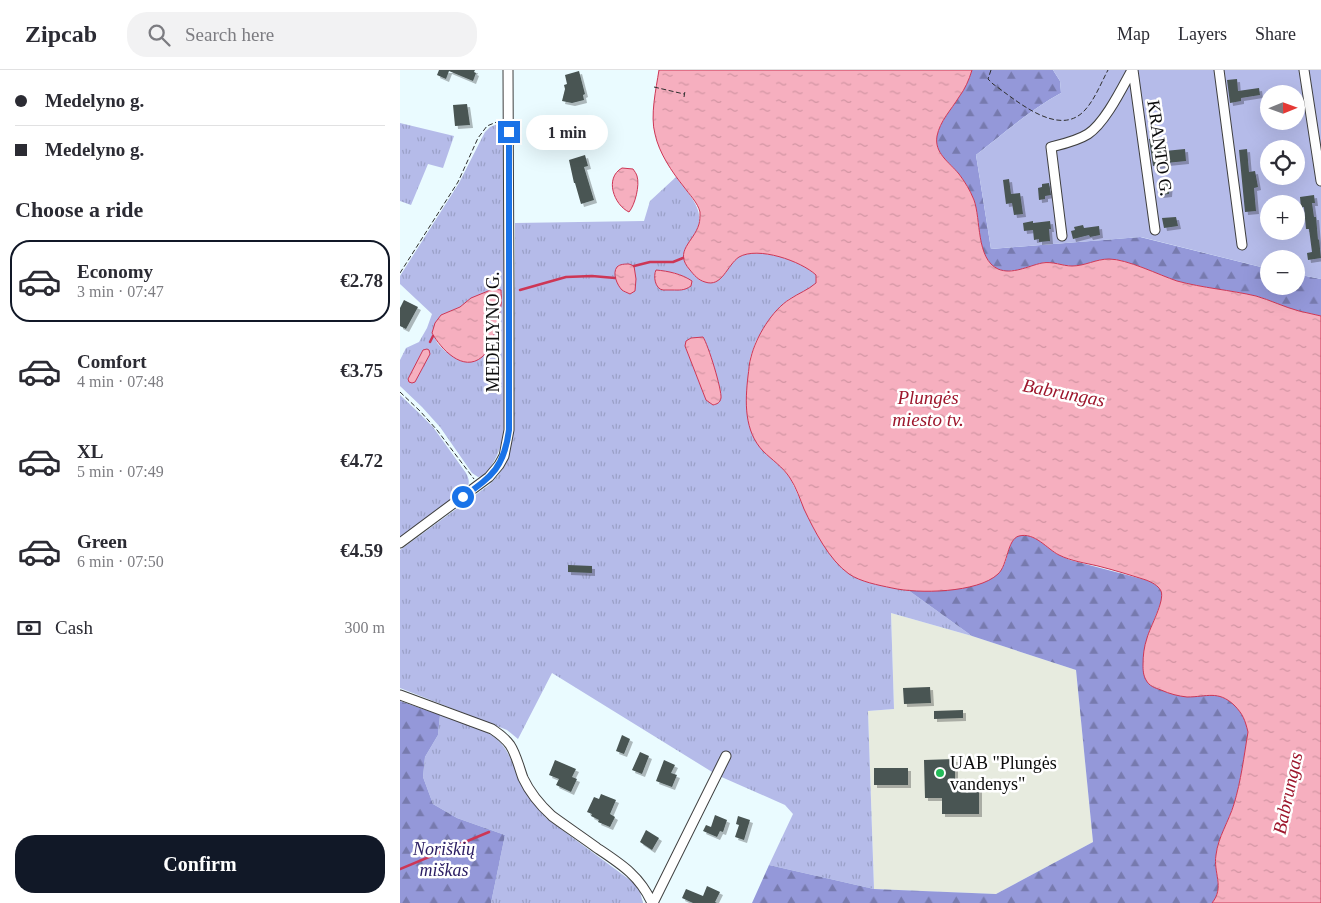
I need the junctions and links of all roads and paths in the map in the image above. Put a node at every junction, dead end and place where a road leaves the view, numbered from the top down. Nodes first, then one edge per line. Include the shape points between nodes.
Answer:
1 (508, 70) edge
2 (991, 70) edge
3 (1108, 70) edge
4 (1132, 70) edge
5 (1219, 70) edge
6 (1304, 70) edge
7 (654, 87) dead end
8 (685, 91) dead end
9 (509, 116) junction
10 (1321, 181) edge
11 (1155, 230) dead end
12 (1062, 236) dead end
13 (1242, 245) dead end
14 (400, 273) edge
15 (400, 392) edge
16 (479, 485) junction
17 (400, 544) edge
18 (400, 695) edge
19 (726, 756) dead end
20 (652, 903) edge

1 - 9 street, MEDELYNO G.
2 - 3 path via 988,79 994,84 1034,112 1062,121 1084,111
4 - 11 street, KRANTO G.
4 - 12 street via 1095,128 1087,135 1051,147
5 - 13 street
6 - 10 street
7 - 8 path via 684,95
9 - 14 path via 487,126 478,138 458,182
9 - 16 street, MEDELYNO G. via 509,430 499,465
15 - 16 path via 437,430
16 - 17 street, MEDELYNO G.
18 - 20 street via 492,729 502,736 510,745 532,794 542,807 624,866 638,880
19 - 20 street

